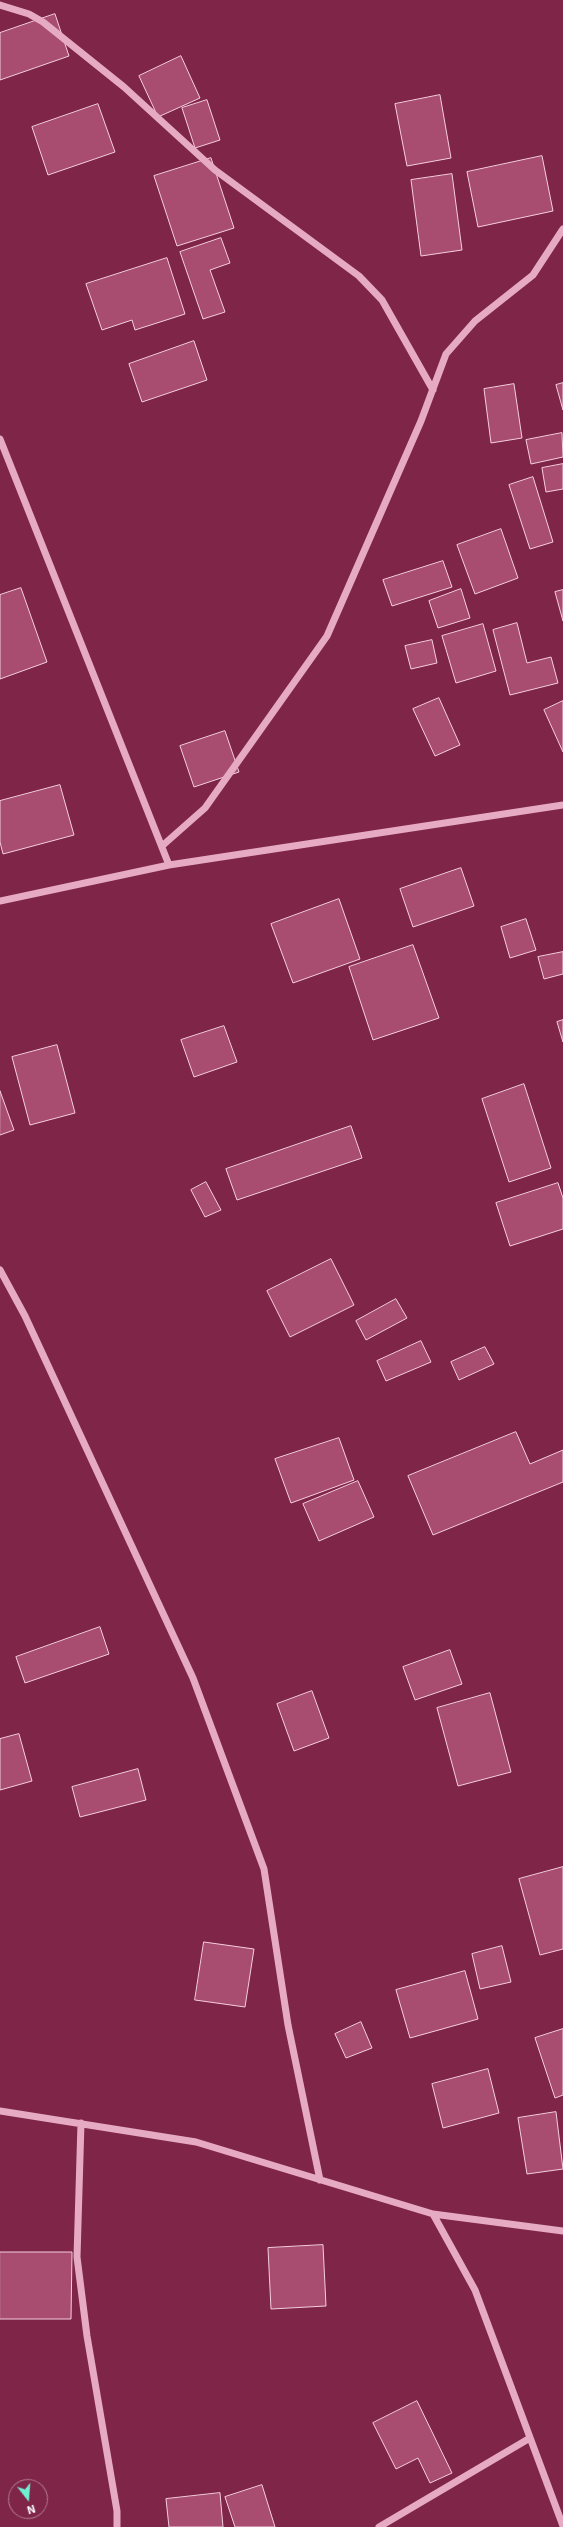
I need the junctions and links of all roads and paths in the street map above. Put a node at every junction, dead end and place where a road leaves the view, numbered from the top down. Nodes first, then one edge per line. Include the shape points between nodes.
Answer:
1 (0, 5) edge
2 (563, 229) edge
3 (433, 390) junction
4 (0, 439) edge
5 (563, 805) edge
6 (162, 846) junction
7 (169, 865) junction
8 (0, 901) edge
9 (0, 1270) edge
10 (0, 2111) edge
11 (81, 2123) junction
12 (320, 2180) junction
13 (433, 2214) junction
14 (563, 2231) edge
15 (530, 2438) junction
16 (563, 2526) edge
17 (117, 2527) edge
18 (379, 2527) edge

1 - 3 street via 29,14 43,22 124,87 216,170 359,276 382,300
2 - 3 street via 533,275 475,320 446,354
3 - 6 street via 327,636 205,808
4 - 6 street
5 - 7 street
6 - 7 street
7 - 8 street
9 - 12 street via 25,1316 193,1678 264,1869 288,2025
10 - 11 street
11 - 12 street via 196,2142
11 - 17 street via 77,2257 87,2336 117,2511
12 - 13 street
13 - 14 street
13 - 15 street via 474,2290
15 - 16 street
15 - 18 street

